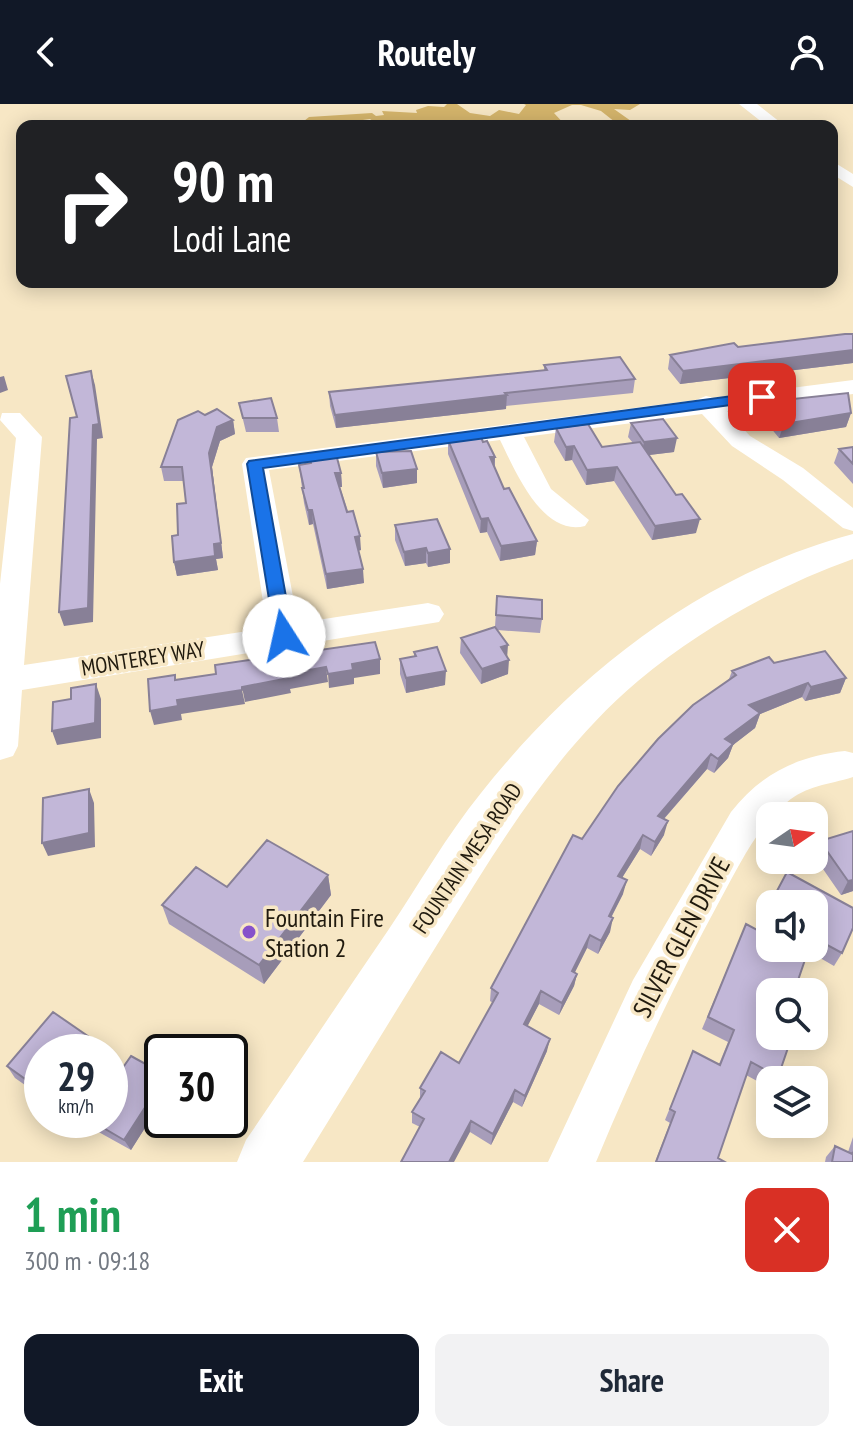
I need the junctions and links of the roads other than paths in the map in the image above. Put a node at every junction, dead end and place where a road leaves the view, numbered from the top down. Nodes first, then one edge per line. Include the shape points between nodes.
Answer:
1 (747, 104) edge
2 (769, 120) edge
3 (853, 387) edge
4 (706, 403) junction
5 (11, 418) dead end
6 (508, 430) junction
7 (575, 520) dead end
8 (853, 522) edge
9 (853, 546) edge
10 (9, 562) edge
11 (428, 614) dead end
12 (284, 636) junction
13 (3, 680) edge
14 (0, 746) edge
15 (845, 765) dead end
16 (268, 1162) edge
17 (572, 1162) edge

1 - 2 street
3 - 4 street
4 - 6 street
4 - 8 street via 741,441
5 - 10 street via 29,437
6 - 7 street via 540,494
6 - 12 street via 255,464
9 - 16 main road, FOUNTAIN MESA ROAD via 793,567 718,605 623,671 562,730 496,808
10 - 13 street
11 - 12 street, MONTEREY WAY
12 - 13 street, MONTEREY WAY
13 - 14 street
15 - 17 street, SILVER GLEN DRIVE via 815,768 794,778 764,800 731,845 673,944

